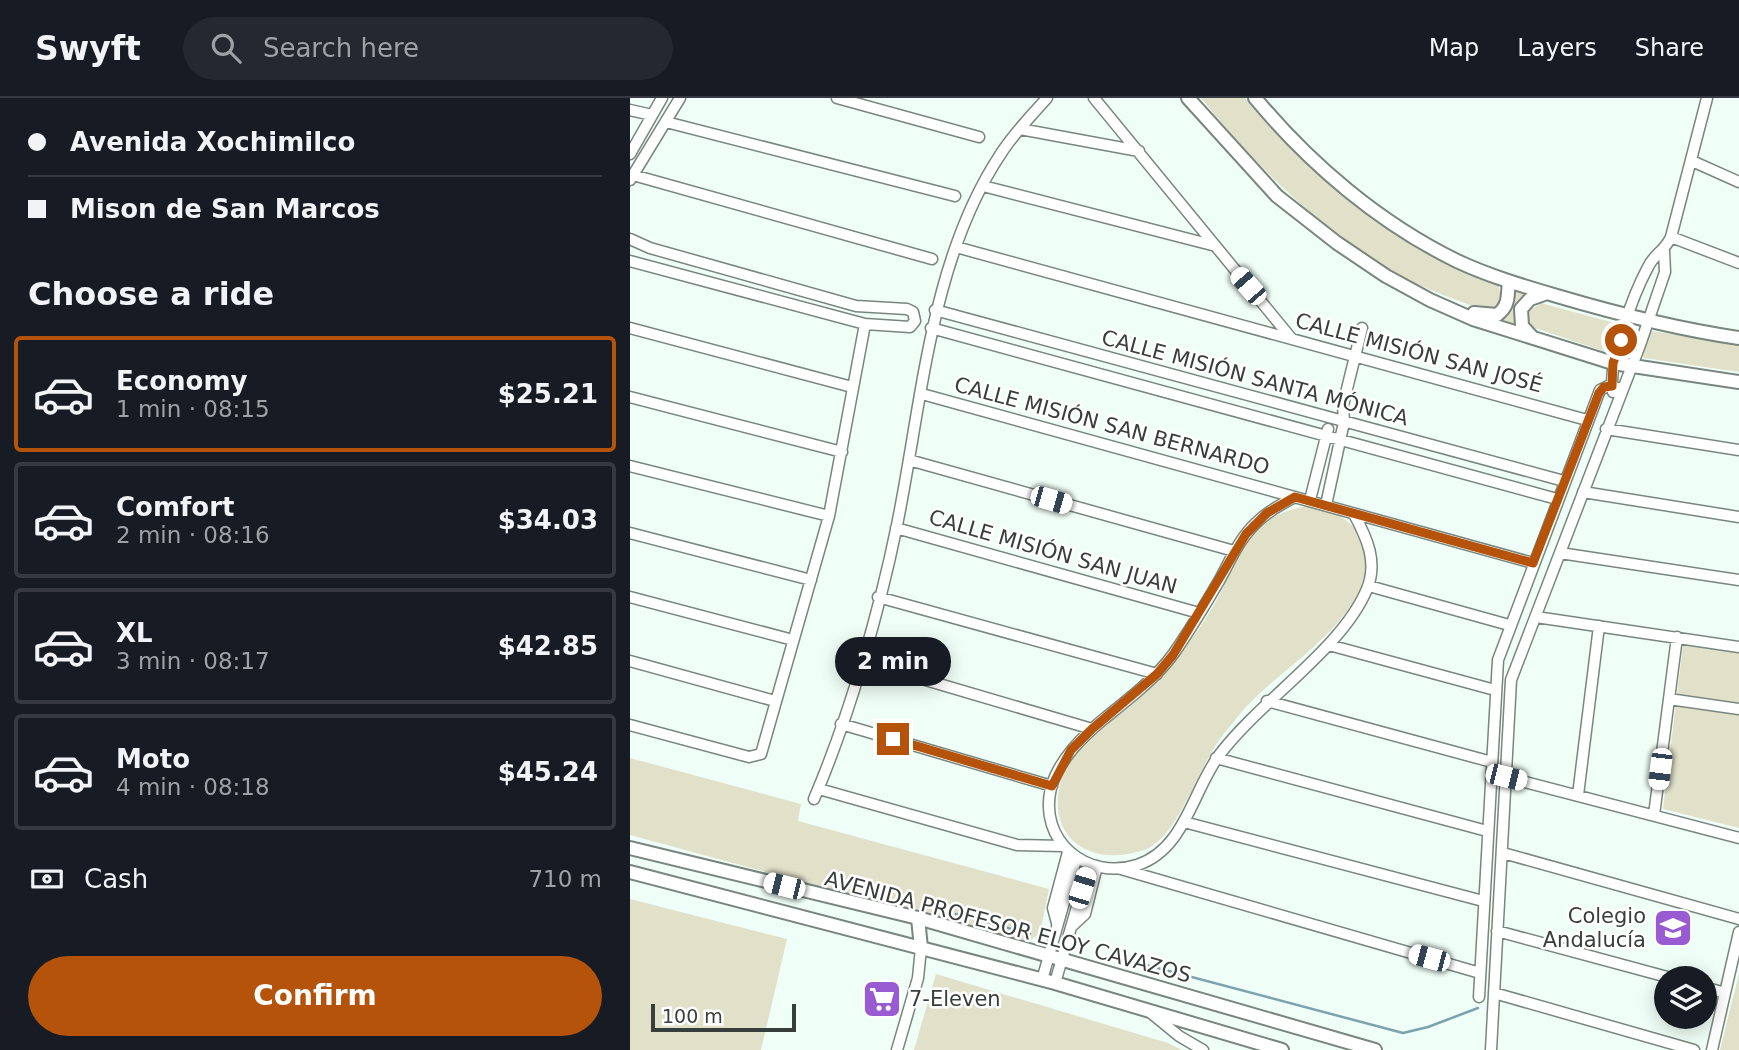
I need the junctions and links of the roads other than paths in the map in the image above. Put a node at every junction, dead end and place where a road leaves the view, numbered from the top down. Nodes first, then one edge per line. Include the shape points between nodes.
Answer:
1 (662, 98) edge
2 (680, 98) edge
3 (836, 98) edge
4 (1047, 98) edge
5 (1094, 98) edge
6 (1188, 98) edge
7 (1255, 98) edge
8 (1707, 98) edge
9 (630, 110) edge
10 (652, 115) junction
11 (666, 122) junction
12 (1020, 129) junction
13 (979, 137) dead end
14 (1139, 151) junction
15 (630, 154) edge
16 (1692, 161) junction
17 (632, 177) edge
18 (1739, 182) edge
19 (982, 186) junction
20 (954, 196) dead end
21 (1671, 237) junction
22 (630, 239) edge
23 (1212, 245) junction
24 (956, 247) junction
25 (1664, 251) junction
26 (932, 259) dead end
27 (630, 261) edge
28 (1739, 263) edge
29 (1509, 282) junction
30 (1548, 293) junction
31 (1430, 300) junction
32 (935, 310) junction
33 (1629, 317) junction
34 (1648, 322) junction
35 (865, 324) junction
36 (630, 328) edge
37 (932, 328) junction
38 (1362, 328) dead end
39 (1291, 338) junction
40 (1739, 338) edge
41 (1534, 339) junction
42 (1356, 358) junction
43 (1613, 363) junction
44 (1138, 367) junction
45 (1632, 368) junction
46 (1739, 382) edge
47 (1133, 383) junction
48 (852, 387) junction
49 (1617, 387) junction
50 (922, 394) junction
51 (630, 397) edge
52 (1343, 405) junction
53 (1331, 419) junction
54 (1587, 420) junction
55 (1344, 422) junction
56 (1606, 429) junction
57 (1326, 435) junction
58 (1341, 439) junction
59 (1739, 450) edge
60 (842, 452) junction
61 (909, 460) junction
62 (630, 466) edge
63 (1564, 481) junction
64 (1583, 492) junction
65 (1295, 497) junction
66 (1558, 499) junction
67 (1310, 500) junction
68 (1326, 505) junction
69 (1354, 514) junction
70 (829, 516) junction
71 (1739, 517) edge
72 (896, 528) junction
73 (630, 533) edge
74 (1234, 551) junction
75 (1560, 553) junction
76 (1533, 563) junction
77 (811, 580) junction
78 (1739, 580) edge
79 (1369, 586) junction
80 (630, 597) edge
81 (878, 597) junction
82 (1199, 613) junction
83 (1536, 617) junction
84 (1509, 625) junction
85 (1599, 626) junction
86 (1677, 637) junction
87 (793, 640) junction
88 (1329, 645) junction
89 (1739, 647) edge
90 (630, 661) edge
91 (861, 661) junction
92 (1157, 674) junction
93 (1495, 690) junction
94 (1669, 699) junction
95 (775, 701) junction
96 (1267, 701) junction
97 (1739, 709) edge
98 (841, 724) junction
99 (630, 725) edge
100 (1092, 729) junction
101 (1216, 758) junction
102 (1492, 762) junction
103 (1506, 777) junction
104 (1052, 786) junction
105 (819, 789) junction
106 (1578, 795) junction
107 (814, 799) dead end
108 (1654, 815) junction
109 (1184, 822) junction
110 (1487, 831) junction
111 (1739, 838) edge
112 (630, 848) edge
113 (1065, 849) junction
114 (1503, 853) junction
115 (1076, 860) junction
116 (1093, 866) junction
117 (1120, 869) junction
118 (630, 872) edge
119 (1483, 901) junction
120 (918, 918) junction
121 (1739, 919) edge
122 (1058, 923) junction
123 (1497, 931) junction
124 (1739, 932) edge
125 (921, 948) junction
126 (937, 952) junction
127 (1055, 959) junction
128 (920, 968) junction
129 (1480, 973) junction
130 (1654, 973) edge
131 (1042, 980) junction
132 (1055, 983) junction
133 (1717, 991) edge
134 (1494, 993) junction
135 (1725, 993) junction
136 (1479, 997) dead end
137 (1147, 1010) junction
138 (897, 1050) edge
139 (1203, 1050) edge
140 (1282, 1050) edge
141 (1374, 1050) edge
142 (1490, 1050) edge
143 (1693, 1050) edge
144 (1712, 1050) edge

1 - 10 street
2 - 11 street
3 - 13 street
4 - 12 street
5 - 14 street
6 - 31 main road via 1277,195 1336,243
7 - 29 main road via 1322,169 1367,205 1456,260
8 - 16 street
9 - 10 street
10 - 15 street
11 - 17 street
11 - 20 street
12 - 14 street
12 - 19 street
14 - 23 street
16 - 18 street
16 - 21 street
17 - 26 street
19 - 23 street
19 - 24 street
21 - 25 street
21 - 28 street
22 - 35 street via 856,306 907,309 915,316 908,327
23 - 39 street
24 - 32 street
24 - 39 street, CALLE MISIÓN SAN JOSÉ
25 - 33 street via 1648,266
25 - 34 street via 1665,272
27 - 35 street
29 - 30 main road
29 - 31 main road via 1507,305 1497,315 1483,316
30 - 33 main road
30 - 41 main road via 1530,299 1521,309 1522,326
31 - 41 main road via 1472,320
32 - 37 street
32 - 44 street, CALLE MISIÓN SANTA MÓNICA
33 - 34 main road
33 - 43 street
34 - 40 main road
34 - 45 street
35 - 48 street
36 - 48 street
37 - 47 street, CALLE MISIÓN SANTA MÓNICA
37 - 50 street
38 - 42 street
39 - 42 street, CALLE MISIÓN SAN JOSÉ
41 - 43 main road
42 - 52 street
42 - 54 street, CALLE MISIÓN SAN JOSÉ
43 - 45 main road
43 - 49 street
44 - 47 street
44 - 53 street, CALLE MISIÓN SANTA MÓNICA
45 - 46 main road
45 - 49 street
47 - 57 street, CALLE MISIÓN SANTA MÓNICA
48 - 60 street
49 - 54 street via 1601,390
49 - 56 street
50 - 61 street
50 - 65 street, CALLE MISIÓN SAN BERNARDO
51 - 60 street
52 - 53 street
52 - 55 street
53 - 55 street, CALLE MISIÓN SANTA MÓNICA
53 - 57 street
54 - 63 street
55 - 58 street
55 - 63 street, CALLE MISIÓN SANTA MÓNICA
56 - 59 street
56 - 64 street
57 - 58 street, CALLE MISIÓN SANTA MÓNICA
57 - 67 street
58 - 66 street, CALLE MISIÓN SANTA MÓNICA
58 - 68 street
60 - 70 street
61 - 72 street
61 - 74 street
62 - 70 street
63 - 66 street
64 - 71 street
64 - 75 street
65 - 67 street, CALLE MISIÓN SAN BERNARDO
65 - 74 street via 1256,522
66 - 76 street
67 - 68 street, CALLE MISIÓN SAN BERNARDO
68 - 69 street, CALLE MISIÓN SAN BERNARDO
69 - 76 street, CALLE MISIÓN SAN BERNARDO
69 - 79 street via 1371,550
70 - 77 street
72 - 81 street
72 - 82 street, CALLE MISIÓN SAN JUAN
73 - 77 street
74 - 82 street
75 - 78 street
75 - 83 street
76 - 84 street
77 - 87 street
79 - 84 street
79 - 88 street
80 - 87 street
81 - 91 street
81 - 92 street
82 - 92 street
83 - 85 street
83 - 103 street via 1511,680
84 - 93 street
85 - 86 street
85 - 106 street
86 - 89 street
86 - 94 street
87 - 95 street
88 - 93 street
88 - 96 street
90 - 95 street
91 - 98 street
91 - 100 street
92 - 100 street
93 - 102 street
94 - 97 street
94 - 108 street
95 - 99 street via 764,750 758,757
96 - 101 street
96 - 102 street
98 - 104 street
98 - 105 street
100 - 104 street via 1071,750
101 - 109 street
101 - 110 street
102 - 110 street
103 - 106 street
103 - 114 street
104 - 113 street via 1051,814
105 - 107 street
105 - 113 street via 1017,845
106 - 108 street
108 - 111 street
109 - 117 street via 1160,852
109 - 119 street
110 - 119 street
112 - 120 main road, AVENIDA PROFESOR ELOY CAVAZOS
113 - 115 street
113 - 122 street via 1053,908
114 - 121 street
114 - 123 street
115 - 116 street
115 - 122 street
116 - 117 street
116 - 127 street
117 - 129 street
118 - 125 main road, AVENIDA PROFESOR ELOY CAVAZOS
119 - 129 street
120 - 125 main road
120 - 127 main road, AVENIDA PROFESOR ELOY CAVAZOS
122 - 127 street
123 - 130 street
123 - 134 street
124 - 135 street
125 - 126 main road, AVENIDA PROFESOR ELOY CAVAZOS
125 - 128 street
126 - 128 street
126 - 131 main road, AVENIDA PROFESOR ELOY CAVAZOS
127 - 131 street
127 - 132 street
127 - 141 main road, AVENIDA PROFESOR ELOY CAVAZOS
128 - 138 street
129 - 136 street
131 - 132 main road, AVENIDA PROFESOR ELOY CAVAZOS
132 - 137 main road, AVENIDA PROFESOR ELOY CAVAZOS
133 - 135 street
134 - 142 street
134 - 143 street
135 - 144 street
137 - 139 street
137 - 140 main road, AVENIDA PROFESOR ELOY CAVAZOS

